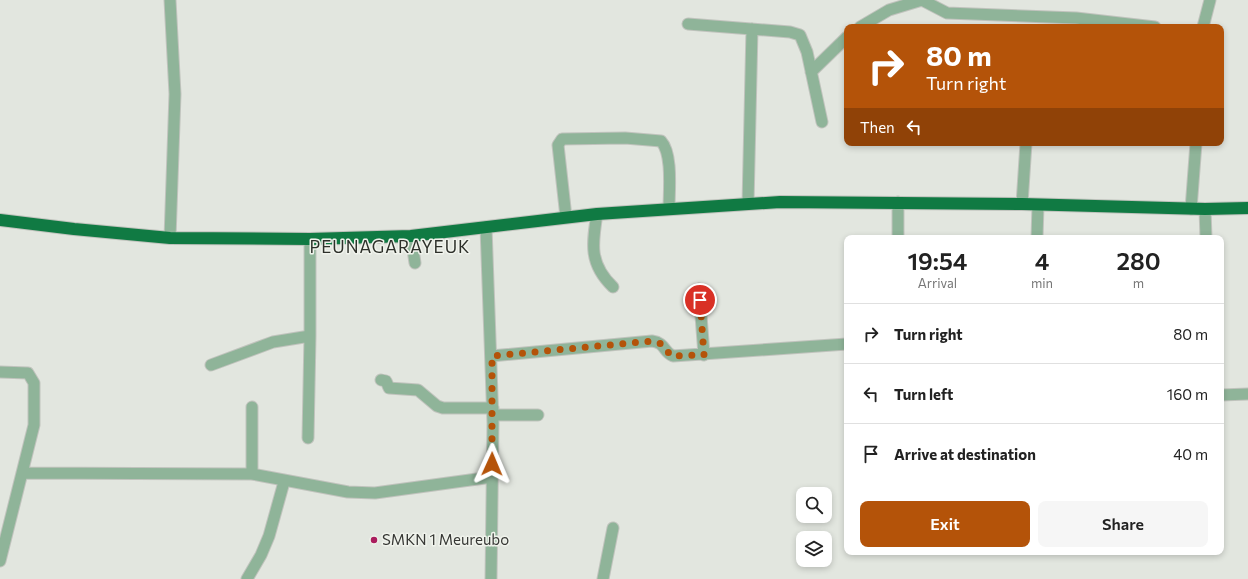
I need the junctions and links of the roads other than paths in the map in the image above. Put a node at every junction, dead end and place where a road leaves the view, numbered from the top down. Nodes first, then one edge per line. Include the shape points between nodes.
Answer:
1 (170, 0) edge
2 (1210, 0) edge
3 (1025, 16) junction
4 (688, 24) dead end
5 (865, 24) edge
6 (1025, 24) edge
7 (1129, 24) edge
8 (1204, 24) edge
9 (752, 29) junction
10 (844, 40) edge
11 (811, 72) junction
12 (822, 122) dead end
13 (1026, 146) edge
14 (1196, 146) edge
15 (898, 202) junction
16 (748, 204) junction
17 (1022, 204) junction
18 (1038, 205) junction
19 (1248, 208) edge
20 (669, 209) junction
21 (1191, 209) junction
22 (1205, 209) junction
23 (597, 214) junction
24 (566, 217) junction
25 (0, 220) edge
26 (486, 227) junction
27 (898, 235) edge
28 (1037, 235) edge
29 (1206, 235) edge
30 (411, 236) junction
31 (170, 238) junction
32 (310, 238) junction
33 (415, 263) dead end
34 (613, 287) dead end
35 (699, 289) dead end
36 (310, 336) junction
37 (844, 344) edge
38 (704, 355) junction
39 (492, 356) junction
40 (211, 365) dead end
41 (0, 372) edge
42 (381, 380) dead end
43 (1248, 394) edge
44 (1224, 395) edge
45 (252, 407) dead end
46 (488, 410) junction
47 (538, 415) dead end
48 (308, 438) dead end
49 (22, 473) junction
50 (252, 474) junction
51 (490, 477) junction
52 (284, 482) junction
53 (613, 528) dead end
54 (0, 561) edge
55 (247, 579) edge
56 (491, 579) edge
57 (603, 579) edge

1 - 31 street via 175,94
2 - 8 street
3 - 5 street via 947,13 922,0 889,10
3 - 6 street
3 - 7 street
4 - 9 street
9 - 11 street via 800,35
9 - 16 street
10 - 11 street
11 - 12 street
13 - 17 street
14 - 21 street
15 - 16 highway
15 - 17 highway
15 - 27 street
16 - 20 highway
17 - 18 highway
18 - 21 highway
18 - 28 street
19 - 22 highway
20 - 23 highway
20 - 24 street via 668,160 666,147 661,141 625,138 562,139 558,145
21 - 22 highway
22 - 29 street
23 - 24 highway
23 - 34 street via 593,238 595,258 602,275
24 - 26 highway
25 - 31 highway
26 - 30 highway
26 - 39 street
30 - 32 highway
30 - 33 street
31 - 32 highway
32 - 36 street
35 - 38 street
36 - 40 street via 273,342
36 - 48 street
37 - 38 street via 762,348
38 - 39 street via 671,356 662,344 652,341
39 - 46 street
41 - 49 street via 28,372 34,384 34,425
42 - 46 street via 386,381 389,388 418,390 440,407
43 - 44 street
45 - 50 street
46 - 47 street
46 - 51 street
49 - 50 street
49 - 54 street
50 - 52 street
51 - 52 street via 375,493 348,492
51 - 56 street
52 - 55 street via 269,536
53 - 57 street

